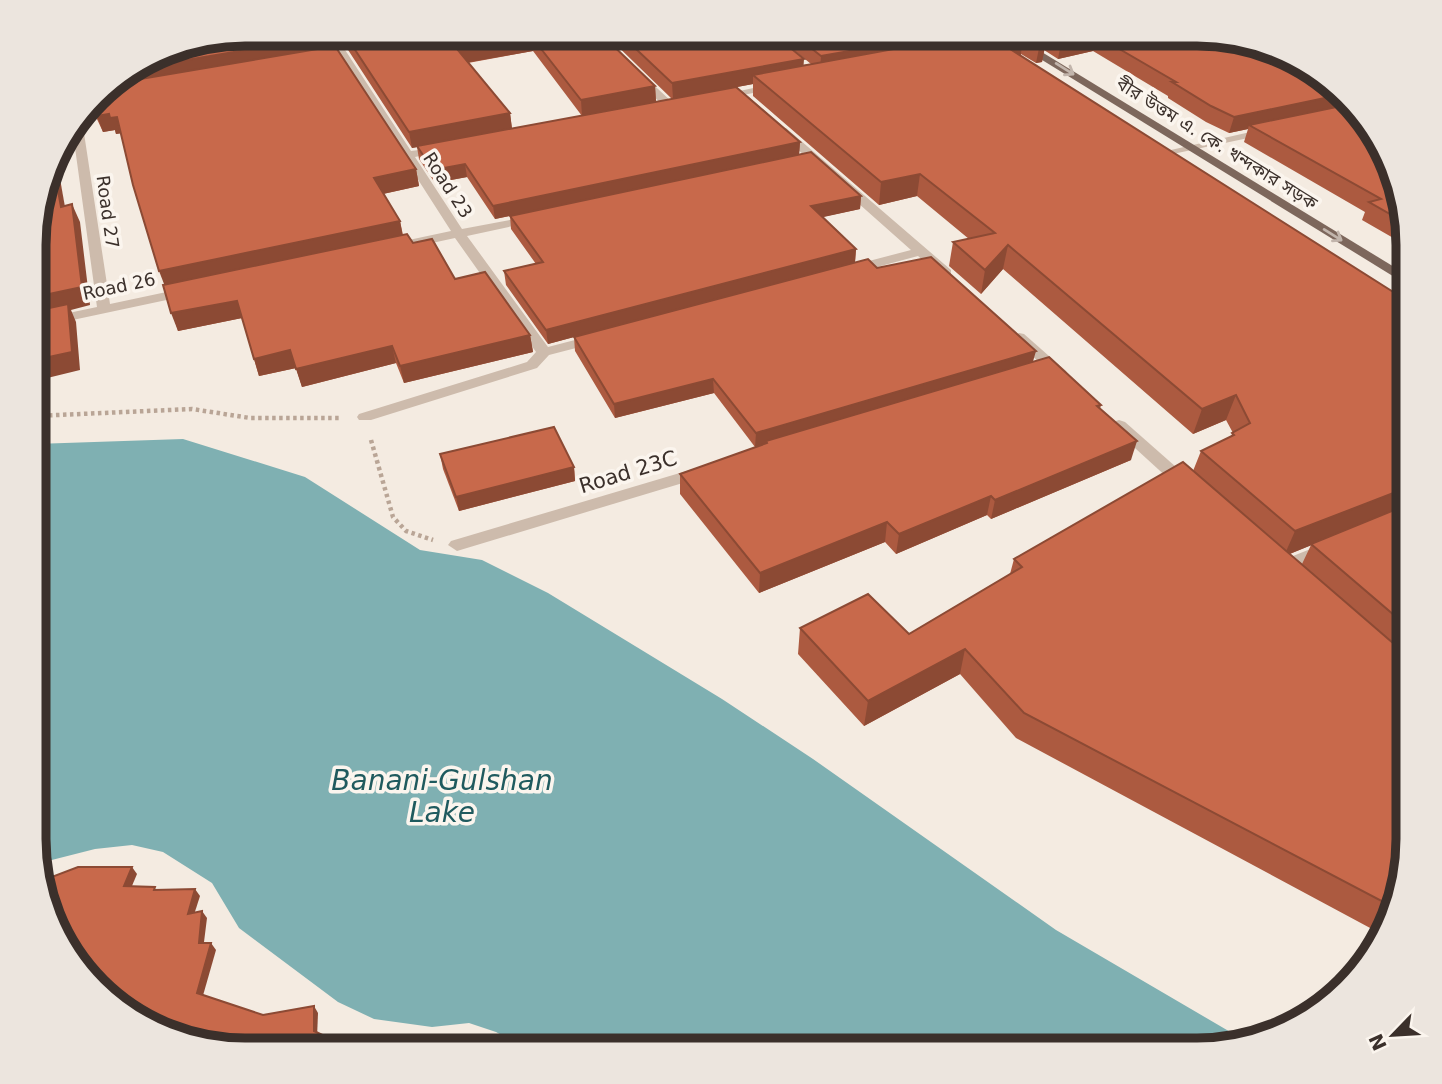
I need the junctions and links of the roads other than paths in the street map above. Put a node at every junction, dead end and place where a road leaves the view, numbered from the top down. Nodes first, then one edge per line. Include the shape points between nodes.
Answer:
1 (333, 46) edge
2 (1026, 46) edge
3 (631, 69) edge
4 (792, 83) edge
5 (704, 99) edge
6 (655, 108) edge
7 (771, 121) edge
8 (1280, 129) edge
9 (79, 134) edge
10 (1192, 147) junction
11 (449, 148) edge
12 (1164, 150) joint
13 (408, 155) junction
14 (1180, 160) edge
15 (549, 214) edge
16 (458, 234) junction
17 (390, 248) edge
18 (921, 251) junction
19 (840, 273) edge
20 (1396, 274) edge
21 (961, 287) edge
22 (200, 289) edge
23 (104, 309) junction
24 (46, 322) edge
25 (1012, 331) edge
26 (611, 334) edge
27 (544, 352) junction
28 (1073, 385) edge
29 (1104, 412) edge
30 (365, 417) road end
31 (710, 469) edge
32 (1197, 495) edge
33 (1344, 541) edge
34 (457, 545) road end
35 (1279, 567) edge

1 - 13 street, Road 23
2 -> 10 main road, বীর উত্তম এ. কে. খন্দকার সড়ক
3 - 6 street via 675,104
4 - 5 street via 745,97
7 - 18 street via 806,159
8 - 10 street
9 - 23 street, Road 27
10 - 12 street
10 -> 20 main road, বীর উত্তম এ. কে. খন্দকার সড়ক
11 - 13 street
12 - 14 main road, বীর উত্তম এ. কে. খন্দকার সড়ক
13 - 16 street, Road 23
15 - 16 street
16 - 17 street
16 - 27 street, Road 23
18 - 19 street
18 - 21 street
22 - 23 street, Road 26
23 - 24 street, Road 26
25 - 28 street via 1046,368
26 - 27 street
27 - 30 street via 532,365
29 - 32 street
31 - 34 street, Road 23C
33 - 35 street

